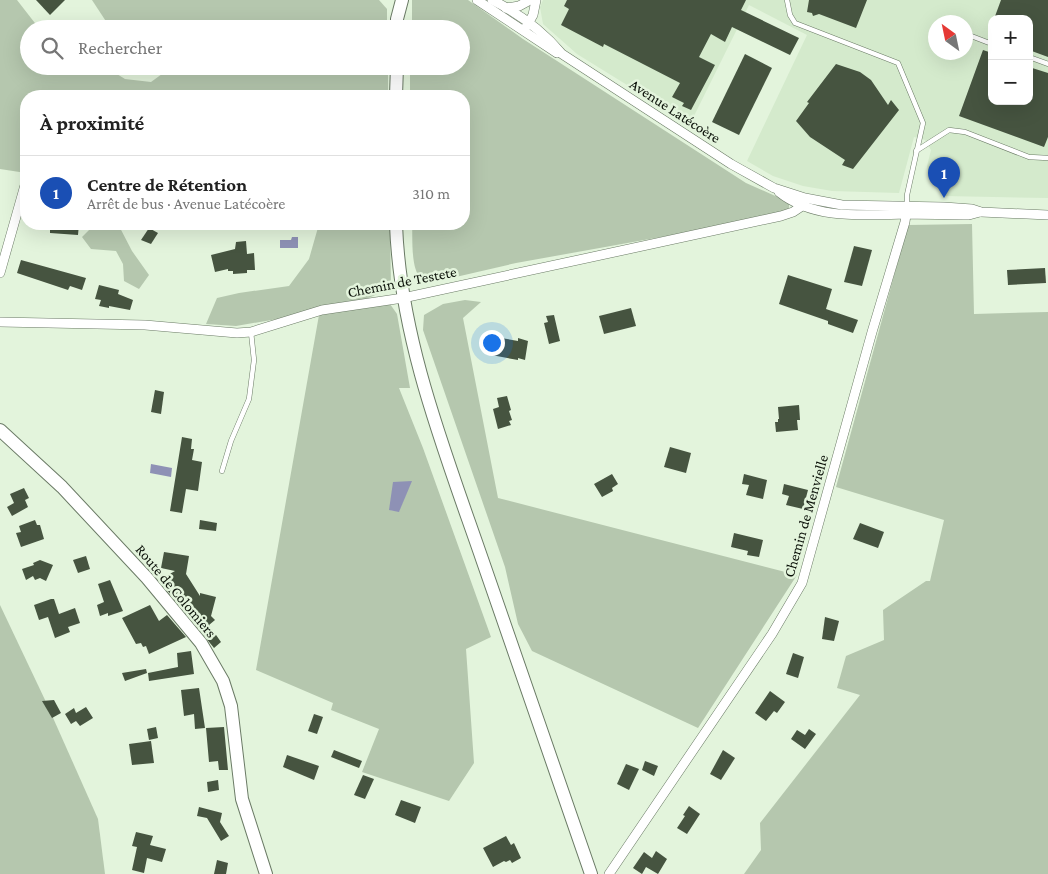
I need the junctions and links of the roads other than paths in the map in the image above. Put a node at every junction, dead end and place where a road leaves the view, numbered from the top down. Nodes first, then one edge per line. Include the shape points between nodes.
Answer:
1 (392, 0) edge
2 (402, 0) edge
3 (477, 0) edge
4 (492, 0) edge
5 (530, 0) edge
6 (536, 0) edge
7 (787, 0) edge
8 (506, 8) junction
9 (396, 20) edge
10 (398, 20) edge
11 (528, 22) junction
12 (523, 31) junction
13 (973, 37) edge
14 (988, 42) edge
15 (562, 54) junction
16 (1033, 58) edge
17 (1048, 64) edge
18 (396, 75) edge
19 (396, 90) edge
20 (916, 151) junction
21 (1048, 158) edge
22 (774, 188) junction
23 (20, 203) edge
24 (802, 206) junction
25 (907, 210) junction
26 (1048, 215) edge
27 (396, 230) edge
28 (0, 273) edge
29 (403, 298) junction
30 (0, 322) edge
31 (250, 332) junction
32 (0, 430) edge
33 (222, 471) dead end
34 (266, 874) edge
35 (590, 874) edge
36 (609, 874) edge

1 - 9 main road
2 - 10 main road
3 - 12 street, Avenue Latécoère
4 - 8 street, Avenue Latécoère
5 - 8 street
6 - 11 street
7 - 20 lane via 795,23 898,63 923,123
8 - 11 street, Avenue Latécoère
11 - 12 street
11 - 15 street, Avenue Latécoère
12 - 15 street, Avenue Latécoère
13 - 14 lane
15 - 22 street, Avenue Latécoère
16 - 17 lane
18 - 19 main road
20 - 21 lane via 949,130 964,132 1029,156
20 - 25 lane
22 - 24 street, Avenue Latécoère
22 - 25 street, Avenue Latécoère via 842,206
23 - 28 street
24 - 25 street, Avenue Latécoère via 854,215
24 - 29 street, Chemin de Testete via 781,216
25 - 26 street, Avenue Latécoère via 969,215 981,212
25 - 36 street, Chemin de Menvielle via 802,583 772,634
27 - 29 main road
29 - 31 street, Chemin de Testete via 322,310
29 - 35 main road via 447,458
30 - 31 street, Chemin de Testete via 145,325
31 - 33 lane via 254,360 249,399
32 - 34 main road, Route de Colomiers via 62,487 147,578 200,643 224,681 231,706 242,800

